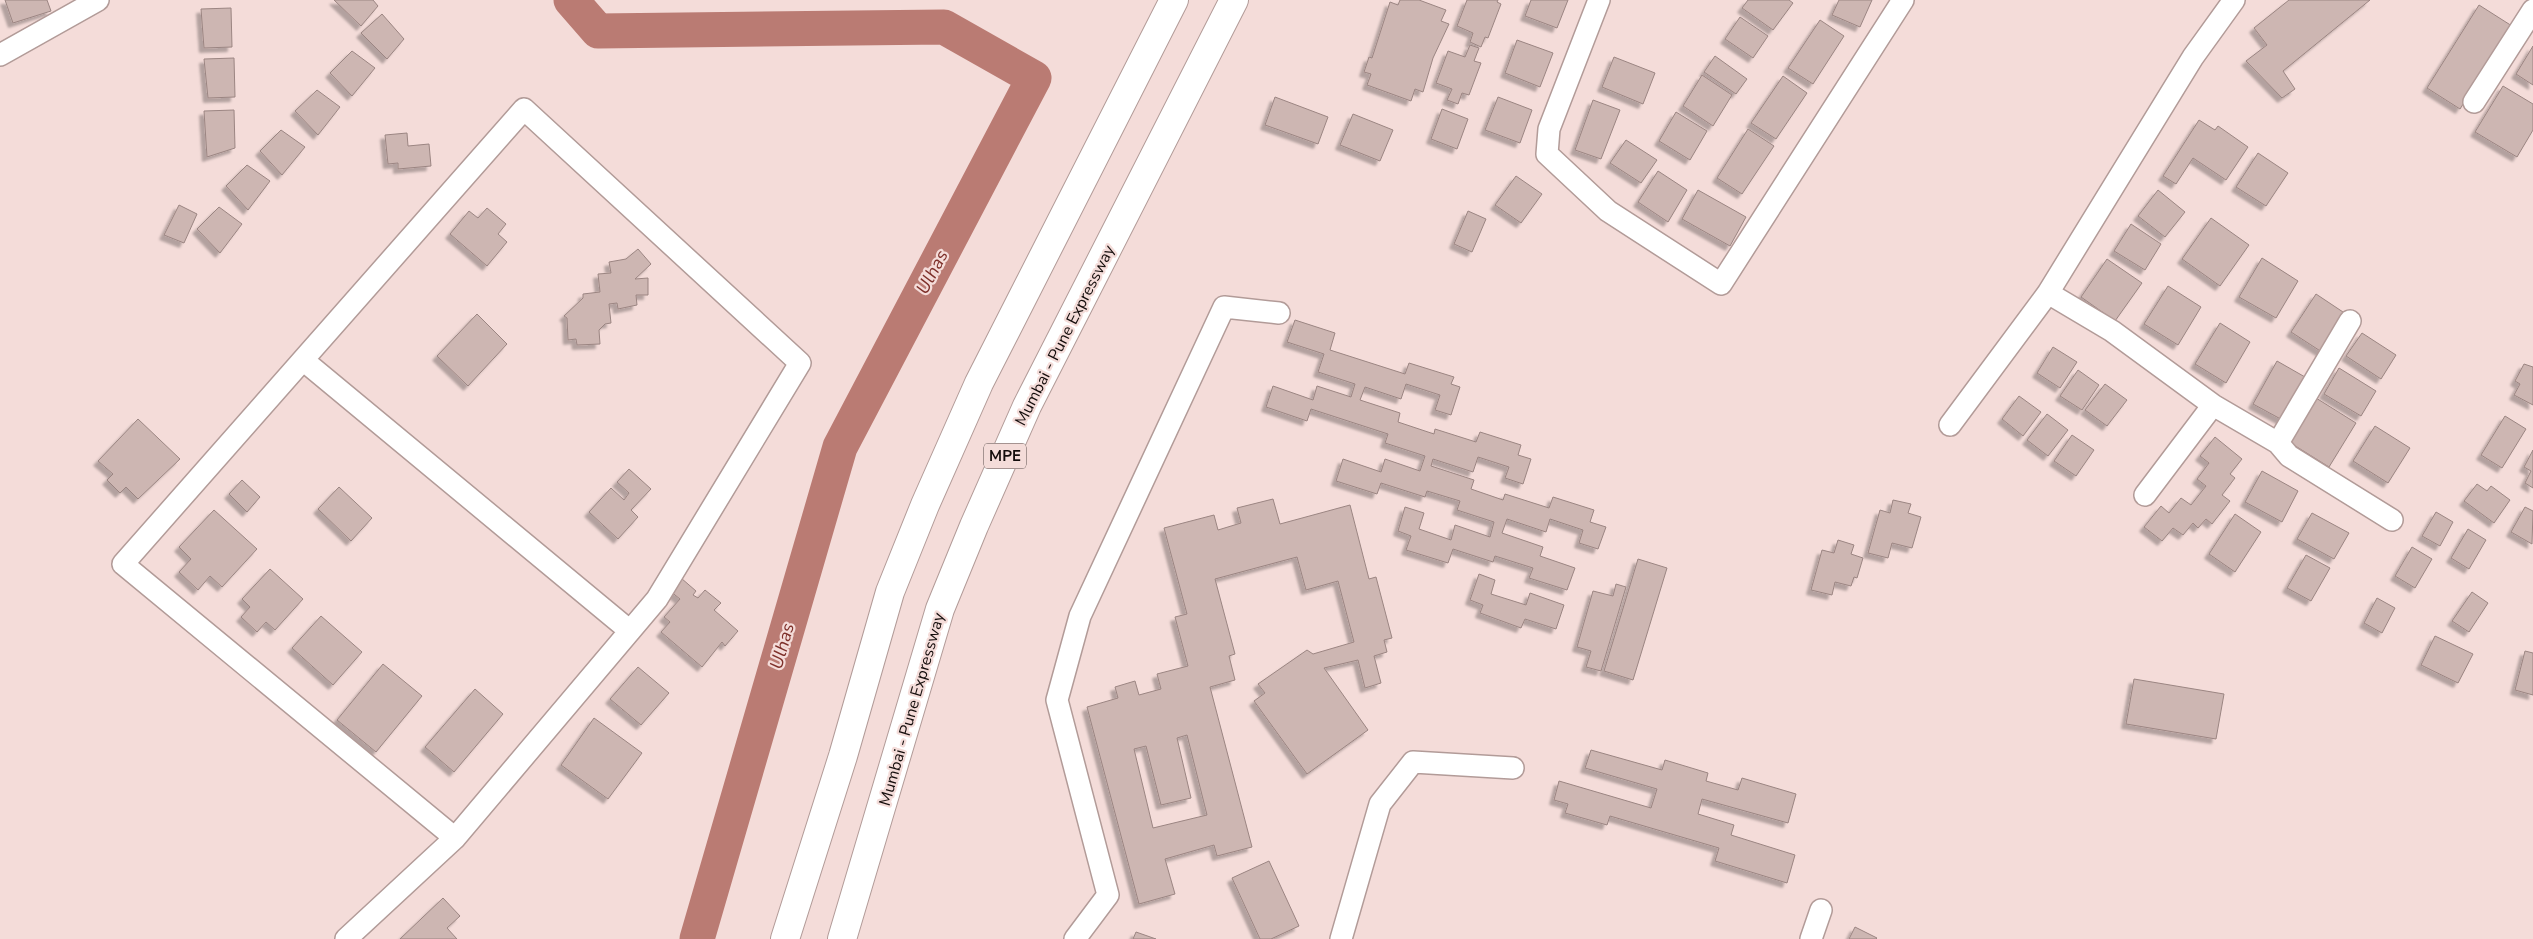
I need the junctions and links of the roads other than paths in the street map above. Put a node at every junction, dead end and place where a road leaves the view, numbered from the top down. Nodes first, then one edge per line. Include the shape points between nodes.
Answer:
1 (98, 0) edge
2 (1174, 0) edge
3 (1234, 0) edge
4 (1599, 0) edge
5 (1903, 0) edge
6 (2234, 0) edge
7 (2533, 10) edge
8 (0, 55) edge
9 (2474, 102) dead end
10 (2048, 293) junction
11 (1279, 313) dead end
12 (2350, 321) dead end
13 (303, 360) junction
14 (2213, 405) junction
15 (1950, 426) dead end
16 (2278, 443) junction
17 (2145, 495) dead end
18 (2392, 520) dead end
19 (630, 630) junction
20 (1513, 768) dead end
21 (455, 838) junction
22 (1822, 910) dead end
23 (346, 939) edge
24 (785, 939) edge
25 (842, 939) edge
26 (1075, 939) edge
27 (1341, 939) edge
28 (1811, 939) edge

1 - 8 street
2 - 24 highway via 980,383 925,506 890,592
3 - 25 highway, Mumbai - Pune Expressway / MPE via 1027,406 974,526 940,609
4 - 5 street via 1549,130 1547,154 1608,212 1721,284
6 - 10 street via 2193,57
7 - 9 street
10 - 14 street via 2112,331
10 - 15 street
11 - 26 street via 1224,307 1080,616 1057,700 1108,895
12 - 16 street
13 - 19 street
13 - 19 street via 524,109 800,363 657,599
13 - 21 street via 123,564
14 - 16 street
14 - 17 street
16 - 18 street via 2289,456
19 - 21 street
20 - 27 street via 1413,762 1380,804
21 - 23 street
22 - 28 street

